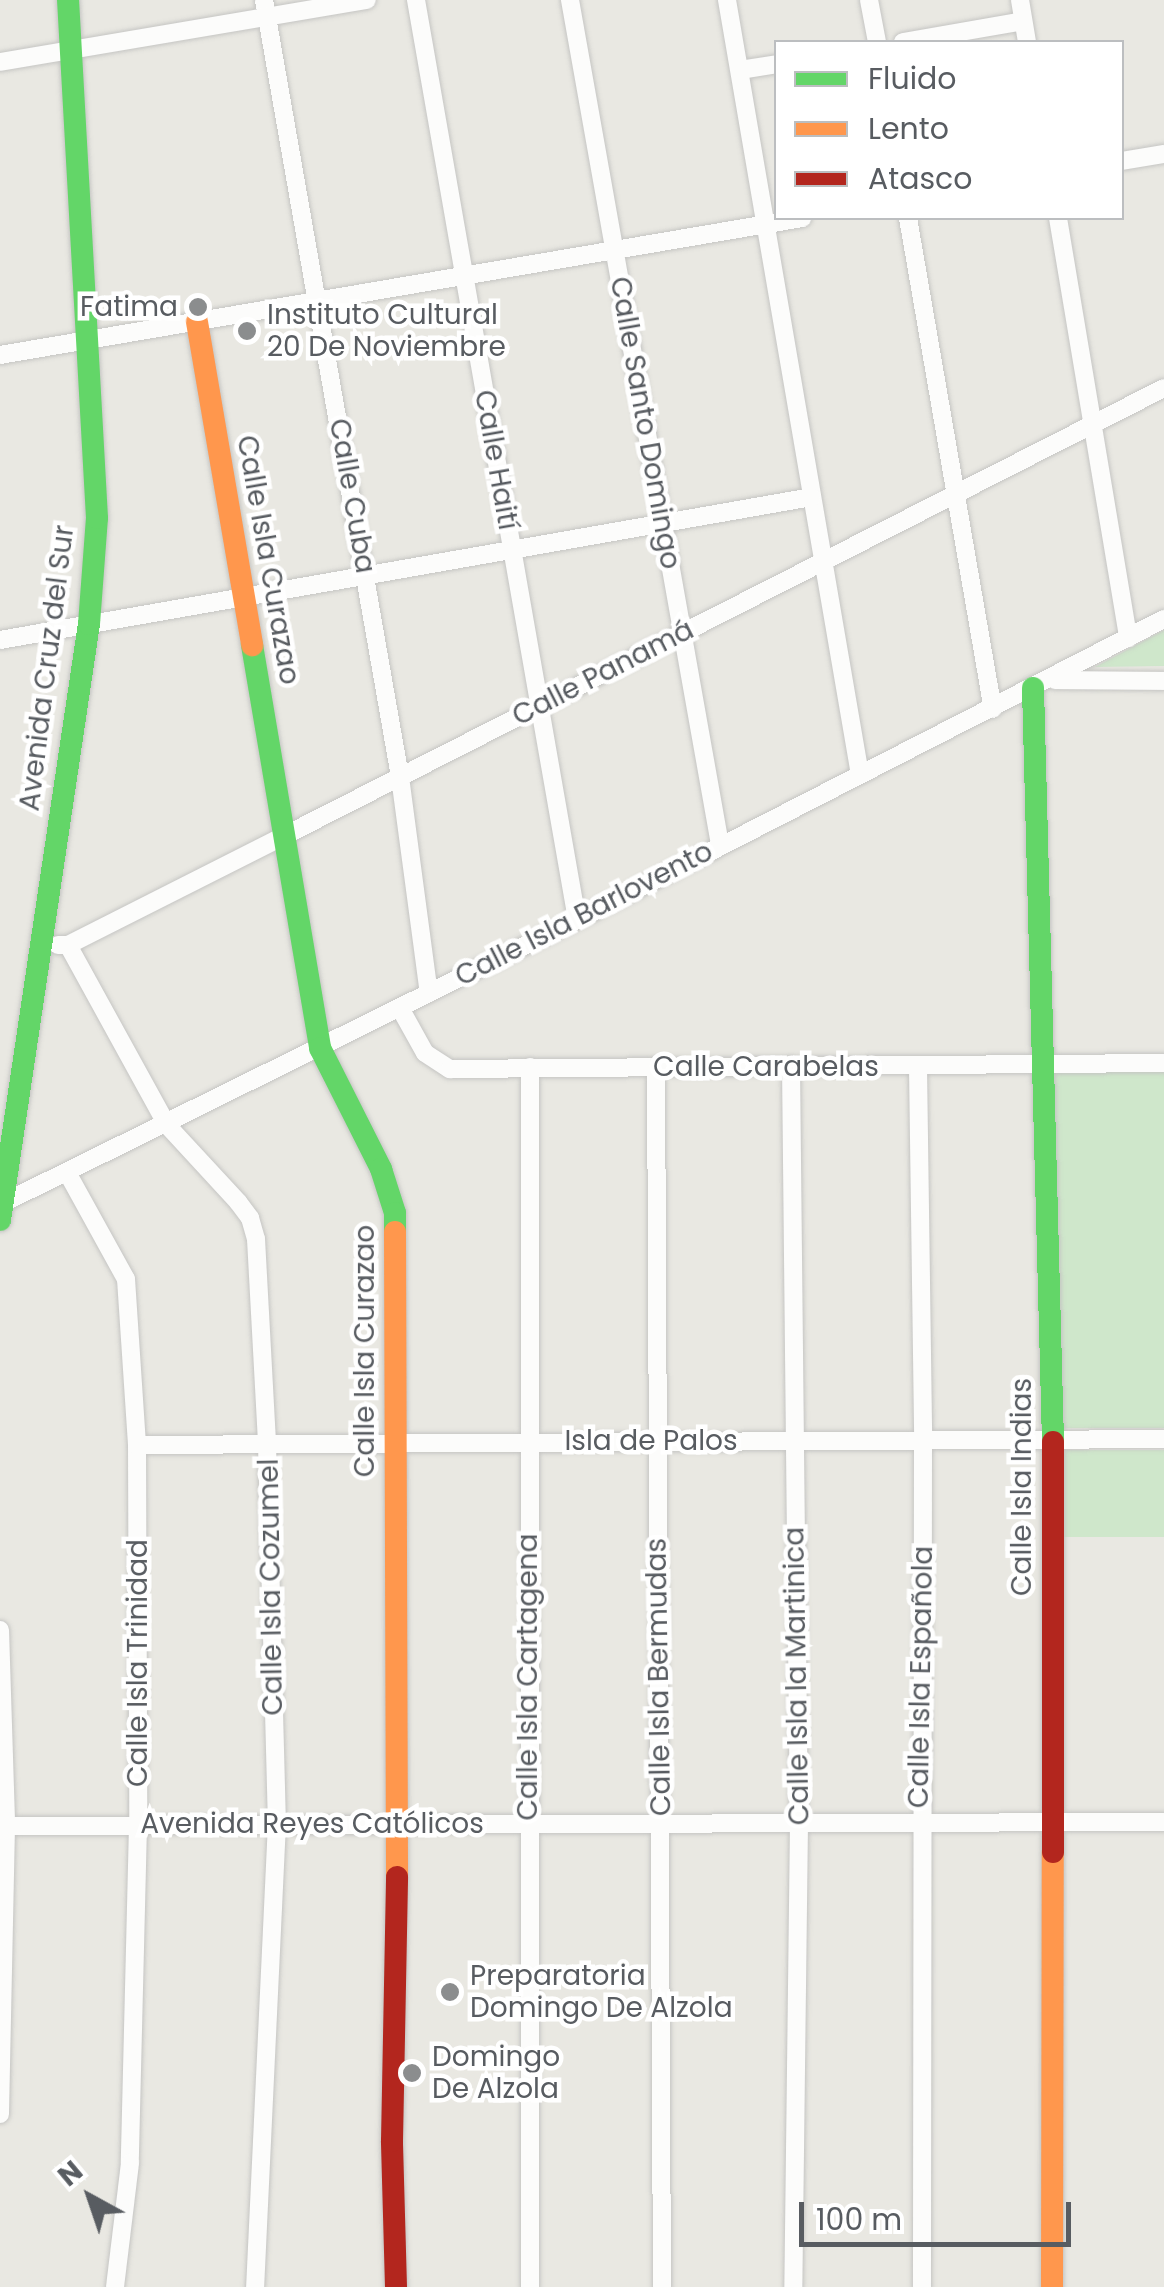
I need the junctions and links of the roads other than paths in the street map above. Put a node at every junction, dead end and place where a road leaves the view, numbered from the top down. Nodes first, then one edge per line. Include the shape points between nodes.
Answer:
1 (68, 0) edge
2 (367, 0) edge
3 (416, 0) edge
4 (570, 0) edge
5 (727, 0) edge
6 (869, 0) edge
7 (1020, 0) edge
8 (266, 9) edge
9 (1023, 21) junction
10 (876, 40) edge
11 (914, 40) edge
12 (1027, 40) edge
13 (71, 49) junction
14 (0, 62) edge
15 (774, 64) edge
16 (740, 70) junction
17 (1164, 154) edge
18 (1124, 161) edge
19 (789, 220) edge
20 (908, 220) edge
21 (1058, 220) edge
22 (764, 224) junction
23 (614, 250) junction
24 (465, 275) junction
25 (318, 300) junction
26 (197, 322) junction
27 (91, 340) junction
28 (0, 355) edge
29 (1164, 388) edge
30 (1093, 424) junction
31 (957, 494) junction
32 (812, 497) junction
33 (663, 523) junction
34 (511, 550) junction
35 (823, 562) junction
36 (365, 575) junction
37 (244, 596) junction
38 (1164, 619) edge
39 (89, 624) junction
40 (682, 633) junction
41 (1128, 638) junction
42 (0, 640) edge
43 (1164, 681) edge
44 (1042, 684) junction
45 (542, 704) junction
46 (993, 709) junction
47 (860, 775) junction
48 (400, 777) junction
49 (284, 836) junction
50 (720, 845) junction
51 (576, 920) junction
52 (39, 945) junction
53 (68, 945) junction
54 (429, 993) junction
55 (400, 1008) junction
56 (320, 1048) junction
57 (1164, 1063) edge
58 (790, 1064) junction
59 (656, 1066) junction
60 (1044, 1066) junction
61 (530, 1067) junction
62 (918, 1067) junction
63 (167, 1125) junction
64 (6, 1132) edge
65 (68, 1174) junction
66 (1, 1212) edge
67 (1164, 1439) edge
68 (794, 1440) junction
69 (923, 1440) junction
70 (1052, 1440) junction
71 (656, 1441) junction
72 (529, 1442) junction
73 (268, 1444) junction
74 (396, 1444) junction
75 (137, 1445) junction
76 (0, 1630) edge
77 (277, 1822) junction
78 (398, 1822) junction
79 (527, 1822) junction
80 (1052, 1822) junction
81 (1164, 1822) edge
82 (661, 1823) junction
83 (798, 1823) junction
84 (919, 1823) junction
85 (138, 1825) junction
86 (3, 1826) edge
87 (1, 2101) edge
88 (0, 2114) edge
89 (114, 2287) edge
90 (254, 2287) edge
91 (396, 2287) edge
92 (530, 2287) edge
93 (662, 2287) edge
94 (793, 2287) edge
95 (922, 2287) edge
96 (1052, 2287) edge

1 - 13 street, Avenida Cruz del Sur
2 - 8 street
3 - 24 street, Calle Haití
4 - 23 street, Calle Santo Domingo
5 - 16 street
6 - 10 street
7 - 9 street
8 - 13 street
8 - 25 street, Calle Cuba
9 - 11 street
9 - 12 street
13 - 14 street
13 - 27 street, Avenida Cruz del Sur
15 - 16 street
16 - 22 street
17 - 18 street
19 - 22 street
20 - 31 street
21 - 30 street
22 - 23 street
22 - 32 street
23 - 24 street
23 - 33 street, Calle Santo Domingo
24 - 25 street
24 - 34 street, Calle Haití
25 - 26 street
25 - 36 street, Calle Cuba
26 - 27 street
26 - 37 street, Calle Isla Curazao
27 - 28 street
27 - 39 street, Avenida Cruz del Sur via 97,518
29 - 30 street, Calle Panamá
30 - 31 street, Calle Panamá
30 - 41 street
31 - 35 street, Calle Panamá
31 - 46 street
32 - 33 street
32 - 35 street
33 - 34 street
33 - 40 street, Calle Santo Domingo
34 - 36 street
34 - 45 street, Calle Haití
35 - 40 street, Calle Panamá
35 - 47 street
36 - 37 street
36 - 48 street, Calle Cuba
37 - 39 street
37 - 49 street, Calle Isla Curazao
38 - 41 street, Calle Isla Barlovento
39 - 42 street
39 - 52 street, Avenida Cruz del Sur
40 - 45 street, Calle Panamá
40 - 50 street, Calle Santo Domingo
41 - 44 street, Calle Isla Barlovento
43 - 44 street
44 - 46 street, Calle Isla Barlovento
44 - 60 street, Calle Isla Indias
45 - 48 street, Calle Panamá
45 - 51 street, Calle Haití
46 - 47 street, Calle Isla Barlovento
47 - 50 street, Calle Isla Barlovento
48 - 49 street, Calle Panamá
48 - 54 street, Calle Cuba
49 - 53 street, Calle Panamá
49 - 56 street, Calle Isla Curazao
50 - 51 street, Calle Isla Barlovento
51 - 54 street, Calle Isla Barlovento
52 - 53 street, Calle Panamá
52 - 64 street, Avenida Cruz del Sur
53 - 63 street, Calle Isla Cozumel
54 - 55 street, Calle Isla Barlovento
55 - 56 street, Calle Isla Barlovento
55 - 61 street, Calle Carabelas via 425,1053 443,1067
56 - 63 street, Calle Isla Barlovento
56 - 74 street, Calle Isla Curazao via 381,1170 395,1214
57 - 60 street, Calle Carabelas
58 - 59 street, Calle Carabelas
58 - 62 street, Calle Carabelas
58 - 68 street, Calle Isla la Martinica
59 - 61 street, Calle Carabelas
59 - 71 street, Calle Isla Bermudas
60 - 62 street, Calle Carabelas
60 - 70 street, Calle Isla Indias
61 - 72 street, Calle Isla Cartagena
62 - 69 street, Calle Isla Española
63 - 65 street, Calle Isla Barlovento
63 - 73 street, Calle Isla Cozumel via 254,1228
64 - 66 street, Avenida Cruz del Sur
65 - 66 street, Calle Isla Barlovento
65 - 75 street, Calle Isla Trinidad via 126,1279
67 - 70 street, Isla de Palos
68 - 69 street, Isla de Palos
68 - 71 street, Isla de Palos
68 - 83 street, Calle Isla la Martinica
69 - 70 street, Isla de Palos
69 - 84 street, Calle Isla Española
70 - 80 street, Calle Isla Indias
71 - 72 street, Isla de Palos
71 - 82 street, Calle Isla Bermudas
72 - 74 street, Isla de Palos
72 - 79 street, Calle Isla Cartagena
73 - 74 street, Isla de Palos
73 - 75 street, Isla de Palos
73 - 77 street, Calle Isla Cozumel
74 - 78 street, Calle Isla Curazao
75 - 85 street, Calle Isla Trinidad
76 - 86 street
77 - 78 street, Avenida Reyes Católicos
77 - 85 street, Avenida Reyes Católicos
77 - 90 street, Calle Isla Cozumel
78 - 79 street, Avenida Reyes Católicos
78 - 91 street, Calle Isla Curazao
79 - 82 street, Avenida Reyes Católicos
79 - 92 street, Calle Isla Cartagena
80 - 81 street, Avenida Reyes Católicos
80 - 84 street, Avenida Reyes Católicos
80 - 96 street, Calle Isla Indias
82 - 83 street, Avenida Reyes Católicos
82 - 93 street, Calle Isla Bermudas
83 - 84 street, Avenida Reyes Católicos
83 - 94 street, Calle Isla la Martinica
84 - 95 street, Calle Isla Española
85 - 86 street, Avenida Reyes Católicos
85 - 89 street, Calle Isla Trinidad via 130,2163
86 - 87 street
87 - 88 street

